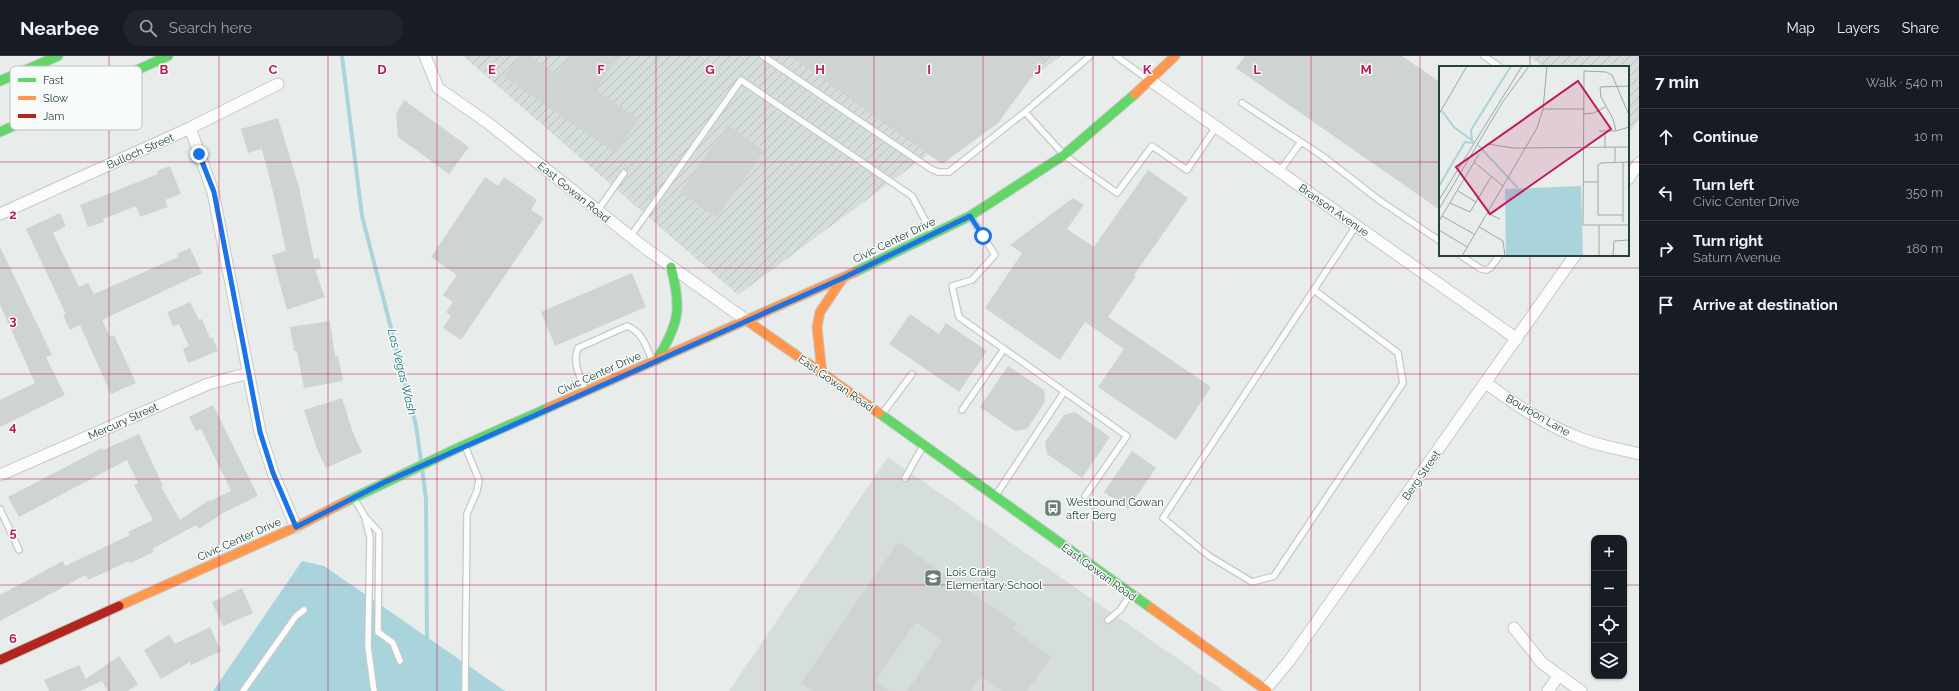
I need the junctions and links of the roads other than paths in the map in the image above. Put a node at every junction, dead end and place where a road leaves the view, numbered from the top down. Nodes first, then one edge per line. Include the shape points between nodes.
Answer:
1 (58, 56) edge
2 (168, 56) edge
3 (425, 56) edge
4 (763, 56) edge
5 (1090, 56) edge
6 (1116, 56) edge
7 (1175, 56) edge
8 (1484, 56) edge
9 (35, 66) edge
10 (1499, 66) edge
11 (142, 68) edge
12 (10, 77) edge
13 (0, 81) edge
14 (1151, 82) junction
15 (278, 84) dead end
16 (1242, 103) dead end
17 (1025, 112) junction
18 (10, 127) edge
19 (1216, 127) junction
20 (190, 128) junction
21 (0, 132) edge
22 (1301, 142) junction
23 (1064, 155) junction
24 (1639, 163) edge
25 (1279, 172) junction
26 (624, 173) dead end
27 (1629, 178) edge
28 (598, 210) junction
29 (0, 214) edge
30 (970, 216) junction
31 (1356, 226) junction
32 (933, 234) junction
33 (630, 237) junction
34 (1439, 240) edge
35 (1462, 256) edge
36 (1499, 256) edge
37 (1574, 256) edge
38 (671, 267) junction
39 (843, 278) junction
40 (1314, 290) junction
41 (746, 320) junction
42 (1517, 340) junction
43 (1004, 349) junction
44 (655, 361) junction
45 (249, 373) junction
46 (822, 373) junction
47 (912, 374) dead end
48 (1486, 383) junction
49 (586, 392) junction
50 (1064, 392) junction
51 (962, 410) dead end
52 (882, 415) junction
53 (463, 446) junction
54 (923, 446) junction
55 (1639, 454) edge
56 (0, 475) edge
57 (905, 478) dead end
58 (1085, 496) dead end
59 (995, 497) junction
60 (354, 498) junction
61 (0, 509) edge
62 (365, 517) junction
63 (296, 527) junction
64 (19, 550) dead end
65 (1131, 594) junction
66 (304, 610) dead end
67 (1108, 620) dead end
68 (1514, 628) dead end
69 (0, 660) edge
70 (400, 660) dead end
71 (1559, 675) junction
72 (243, 691) edge
73 (374, 691) edge
74 (465, 691) edge
75 (1265, 691) edge
76 (1548, 691) edge
77 (1581, 691) edge

1 - 9 main road
2 - 11 main road
3 - 28 street, East Gowan Road via 438,88 488,123
4 - 17 lane via 938,172 949,172
5 - 17 lane
6 - 14 lane
7 - 14 main road, Civic Center Drive
8 - 10 lane
12 - 13 main road
14 - 19 street, Branson Avenue
14 - 23 main road, Civic Center Drive
15 - 20 street, Bulloch Street
16 - 22 lane
17 - 23 lane
18 - 21 main road
19 - 23 lane via 1187,170 1152,146 1117,193
19 - 25 street, Branson Avenue
20 - 29 street, Bulloch Street
20 - 45 street via 214,192
22 - 25 lane
22 - 34 lane
23 - 30 main road, Civic Center Drive
24 - 27 street
25 - 31 street, Branson Avenue
26 - 28 lane
28 - 33 street, East Gowan Road
30 - 32 main road, Civic Center Drive
30 - 43 lane via 995,255 972,280 952,286 959,317
31 - 40 lane
31 - 42 street, Branson Avenue
32 - 33 lane via 912,196 741,80
32 - 39 main road, Civic Center Drive
33 - 38 street, East Gowan Road
35 - 36 lane via 1486,270
37 - 42 street, Berg Street
38 - 41 street, East Gowan Road
38 - 44 main road via 678,292 679,311 674,330
39 - 41 main road, Civic Center Drive
39 - 46 main road via 820,312 816,327
40 - 40 lane via 1163,518 1209,556 1252,582 1274,576 1403,383 1398,353
41 - 44 main road, Civic Center Drive
41 - 46 main road, East Gowan Road
42 - 48 street, Berg Street
43 - 50 lane
43 - 51 lane
44 - 49 main road, Civic Center Drive
44 - 49 lane via 636,330 627,326 613,332 578,348 575,357
45 - 56 street, Mercury Street via 208,384
45 - 63 street via 260,432 273,473
46 - 52 main road, East Gowan Road
47 - 52 lane
48 - 55 street, Bourbon Lane via 1517,406 1560,430 1584,440
48 - 75 street, Berg Street via 1289,661
49 - 53 main road, Civic Center Drive
50 - 58 lane via 1127,436
50 - 59 lane
52 - 54 main road, East Gowan Road
53 - 60 main road, Civic Center Drive
53 - 74 lane via 479,480 467,514
54 - 57 lane
54 - 59 main road, East Gowan Road
59 - 65 main road, East Gowan Road
60 - 62 lane
60 - 63 main road, Civic Center Drive
61 - 64 lane
62 - 70 lane via 379,532 378,632 393,643
62 - 73 lane via 370,538 368,647
63 - 69 main road, Civic Center Drive
65 - 67 lane via 1120,610
65 - 75 main road, East Gowan Road
66 - 72 lane via 296,616
68 - 71 street via 1542,663
71 - 76 street
71 - 77 street

